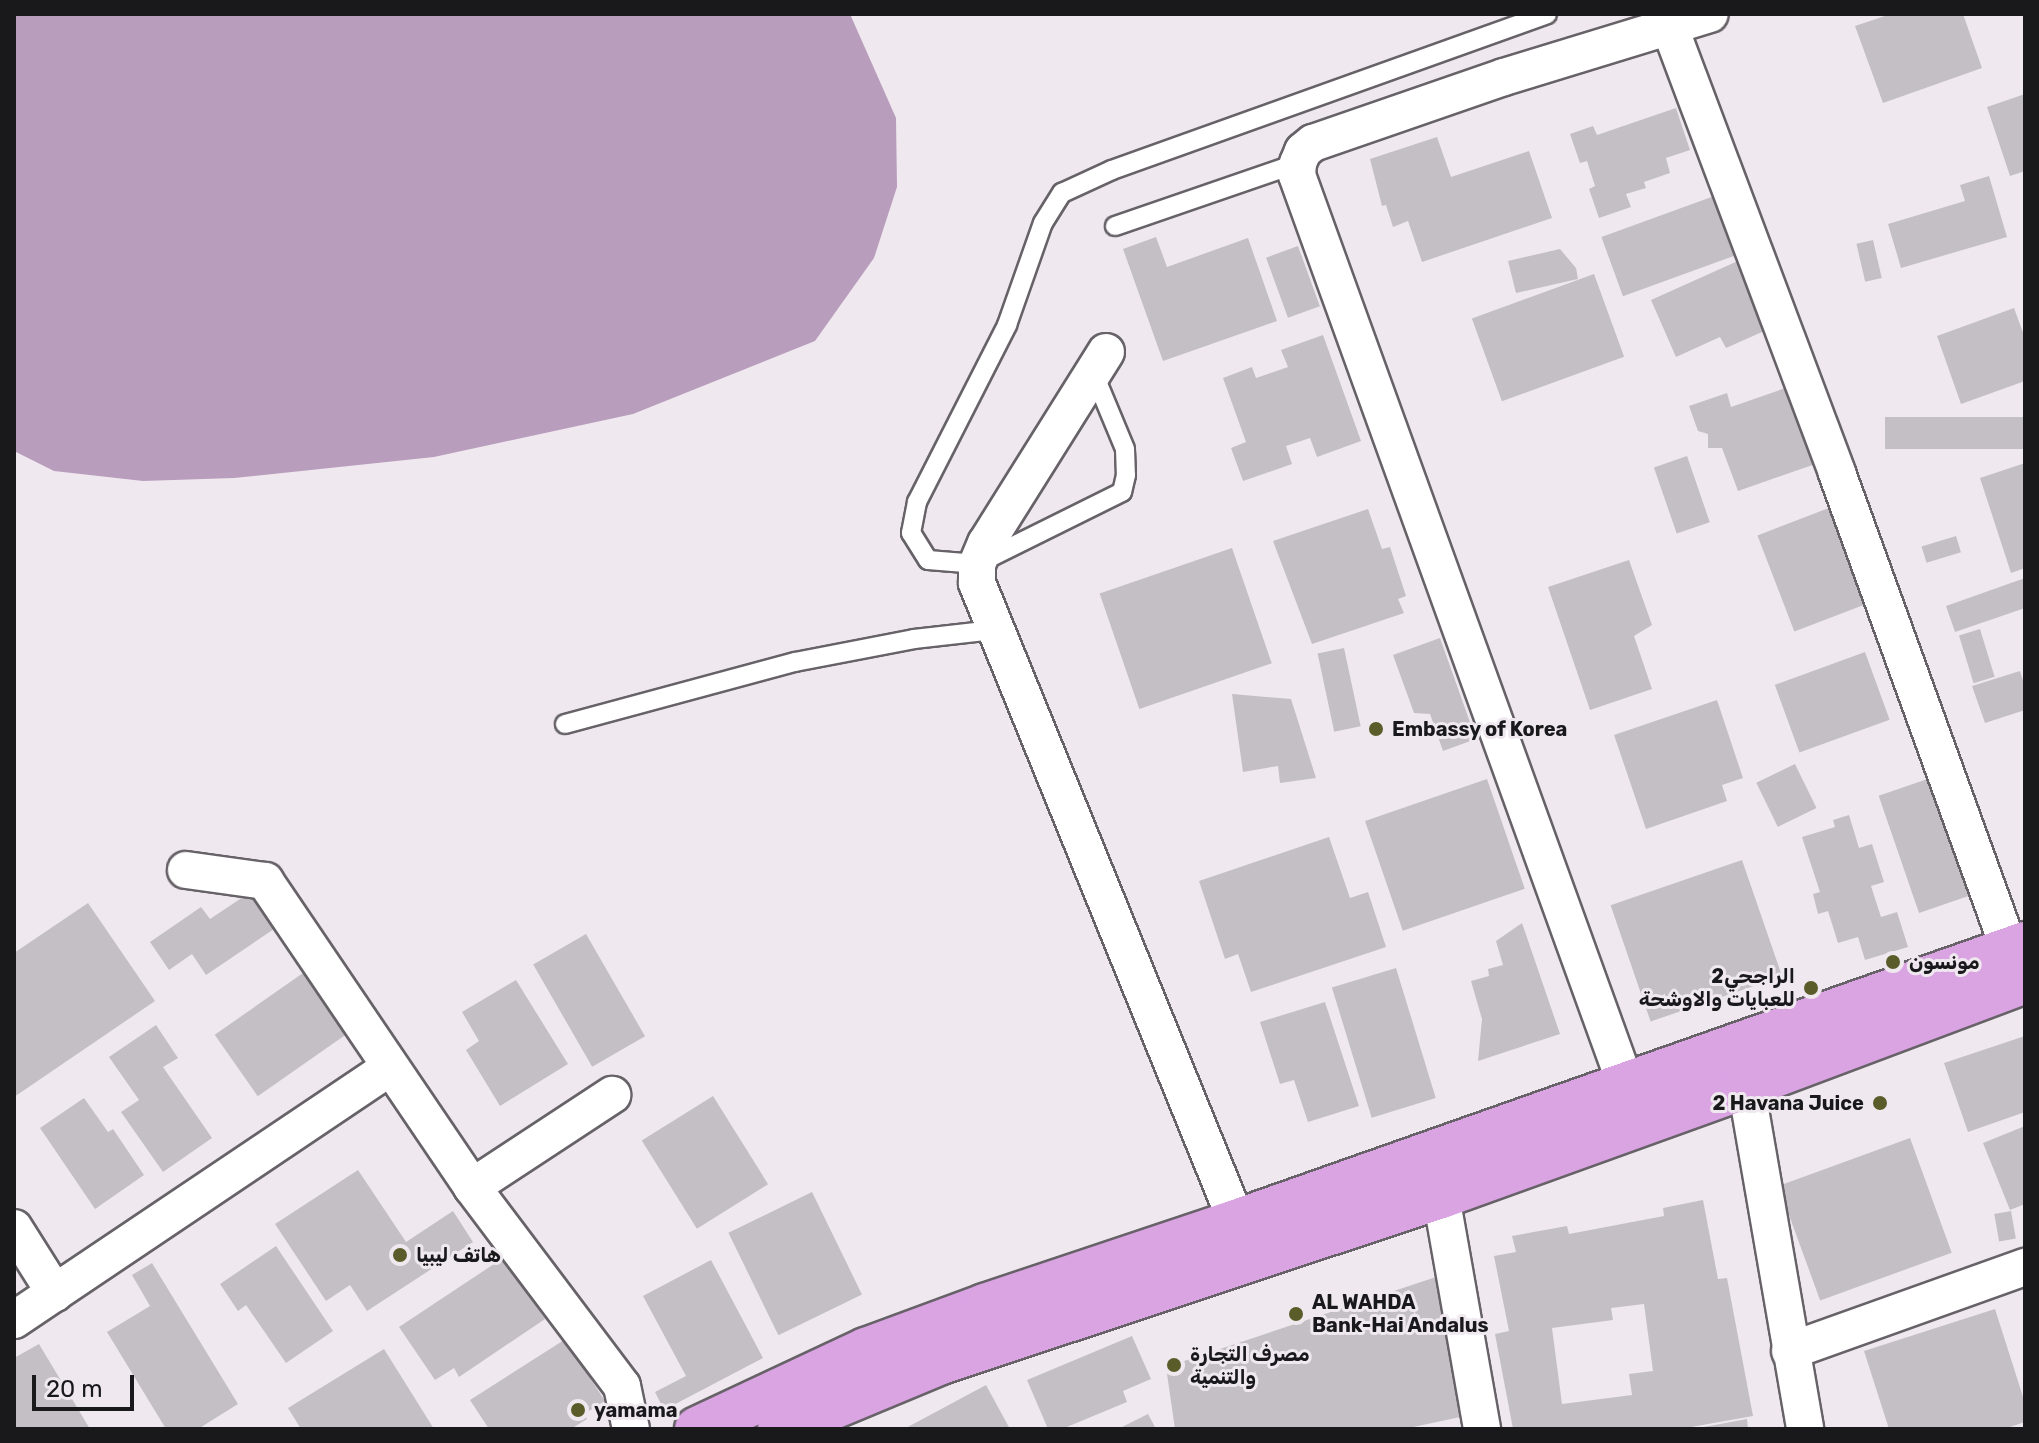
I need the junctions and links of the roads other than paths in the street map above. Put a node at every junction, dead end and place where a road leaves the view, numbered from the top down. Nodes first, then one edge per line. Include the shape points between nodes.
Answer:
1 (1547, 14) edge
2 (1710, 14) edge
3 (1670, 28) junction
4 (1298, 163) junction
5 (1115, 226) dead end
6 (1100, 362) joint
7 (977, 564) junction
8 (993, 630) junction
9 (565, 724) dead end
10 (186, 870) dead end
11 (2020, 964) edge
12 (390, 1067) junction
13 (1626, 1085) junction
14 (1746, 1086) junction
15 (612, 1095) dead end
16 (472, 1187) junction
17 (1441, 1196) junction
18 (14, 1228) edge
19 (1244, 1241) junction
20 (2025, 1267) edge
21 (55, 1293) junction
22 (14, 1320) edge
23 (1790, 1351) junction
24 (631, 1429) edge
25 (697, 1429) edge
26 (780, 1429) edge
27 (1482, 1429) edge
28 (1805, 1429) edge

1 - 7 lane via 1112,170 1062,193 1043,223 1007,325 917,502 911,533 928,560
2 - 3 street
3 - 4 street via 1504,77 1313,143
3 - 11 street
4 - 5 lane
4 - 13 street via 1297,175
6 - 7 street
6 - 7 lane via 1125,449 1122,492
7 - 8 street via 977,583
8 - 9 lane via 795,662
8 - 19 street
10 - 12 street via 265,881
11 - 13 main road
11 - 14 main road
12 - 16 street
12 - 21 street
13 - 19 main road
14 - 17 main road
14 - 23 street
15 - 16 street
16 - 24 street via 622,1386
17 - 19 main road
17 - 27 street
18 - 21 street
19 - 25 main road via 866,1350
19 - 26 main road
20 - 23 street
21 - 22 street
23 - 28 street

